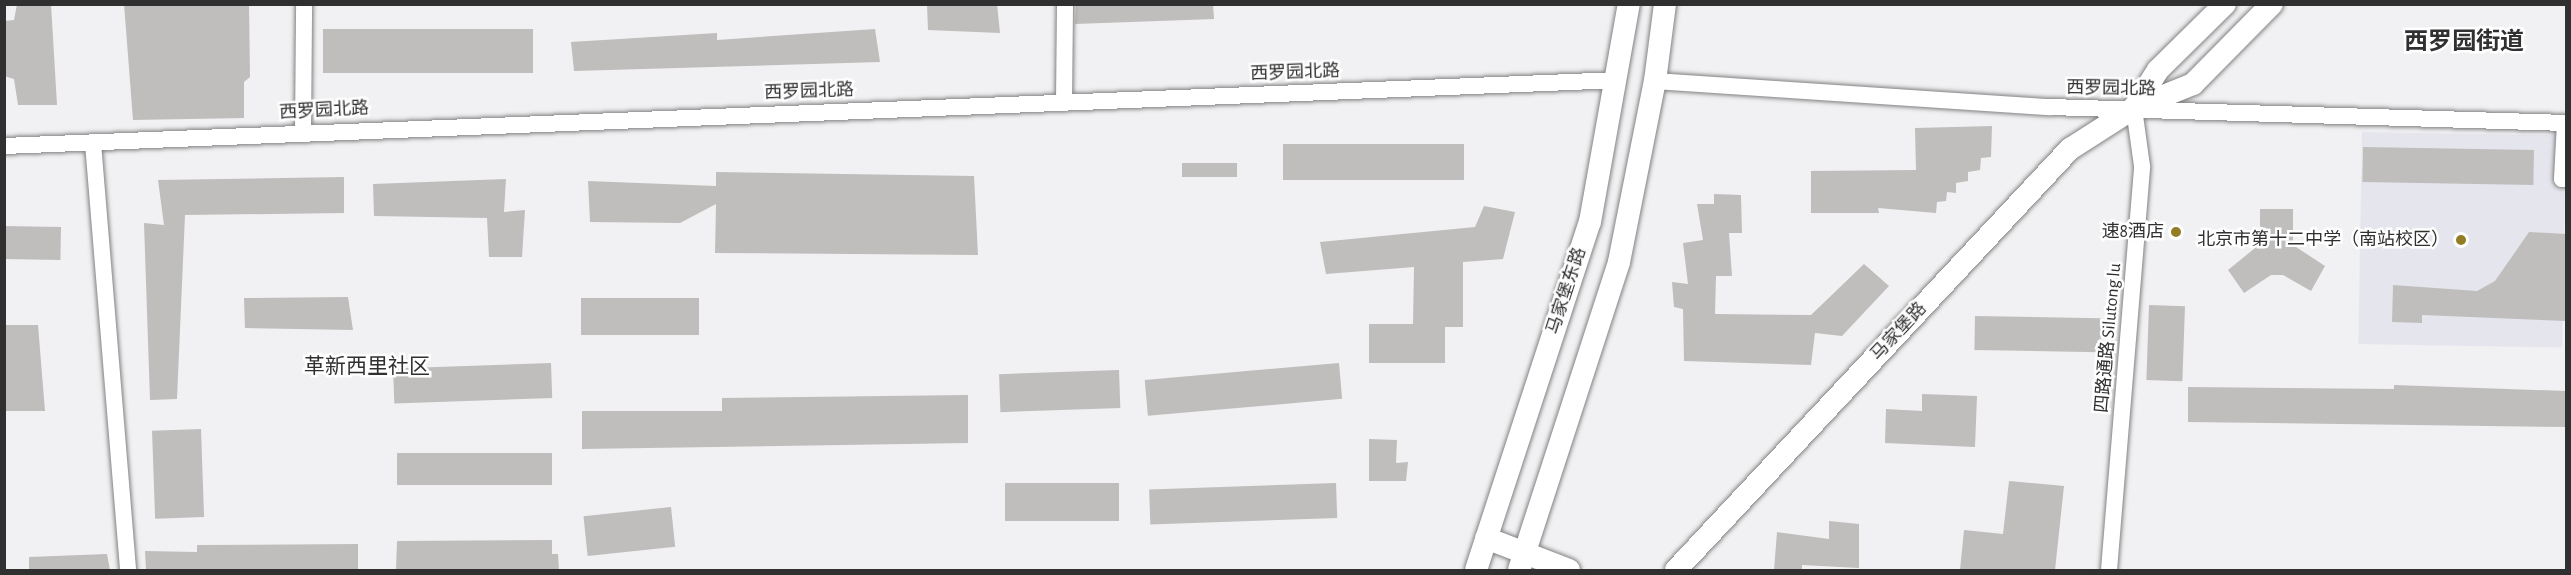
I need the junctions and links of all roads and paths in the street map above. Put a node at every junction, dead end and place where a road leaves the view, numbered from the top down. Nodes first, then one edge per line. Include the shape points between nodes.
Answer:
1 (304, 4) edge
2 (1065, 4) edge
3 (1629, 4) edge
4 (1665, 4) edge
5 (2225, 4) edge
6 (2272, 4) edge
7 (1616, 80) junction
8 (1655, 81) junction
9 (1064, 101) junction
10 (2134, 108) junction
11 (2566, 123) edge
12 (303, 130) junction
13 (93, 143) junction
14 (4, 146) edge
15 (2566, 179) edge
16 (1486, 538) junction
17 (1522, 562) edge
18 (128, 570) edge
19 (1476, 570) edge
20 (1569, 570) edge
21 (1676, 570) edge
22 (2109, 570) edge

1 - 12 street
2 - 9 street
3 - 7 main road, 马家堡东路
4 - 8 main road
5 - 10 main road, 马家堡路 via 2158,70
6 - 10 main road, 马家堡路 via 2193,84
7 - 9 street, 西罗园北路
7 - 16 main road, 马家堡东路 via 1590,222
8 - 10 street, 西罗园北路 via 2049,107
8 - 17 main road via 1619,262
9 - 12 street, 西罗园北路
10 - 11 street, 西罗园北路
10 - 21 main road, 马家堡路 via 2070,149
10 - 22 street, 四路通路 Silutong lu via 2142,166
11 - 15 street via 2562,179
12 - 13 street, 西罗园北路
13 - 14 street, 西罗园北路
13 - 18 street
16 - 17 main road
16 - 19 main road, 马家堡东路
17 - 20 main road

